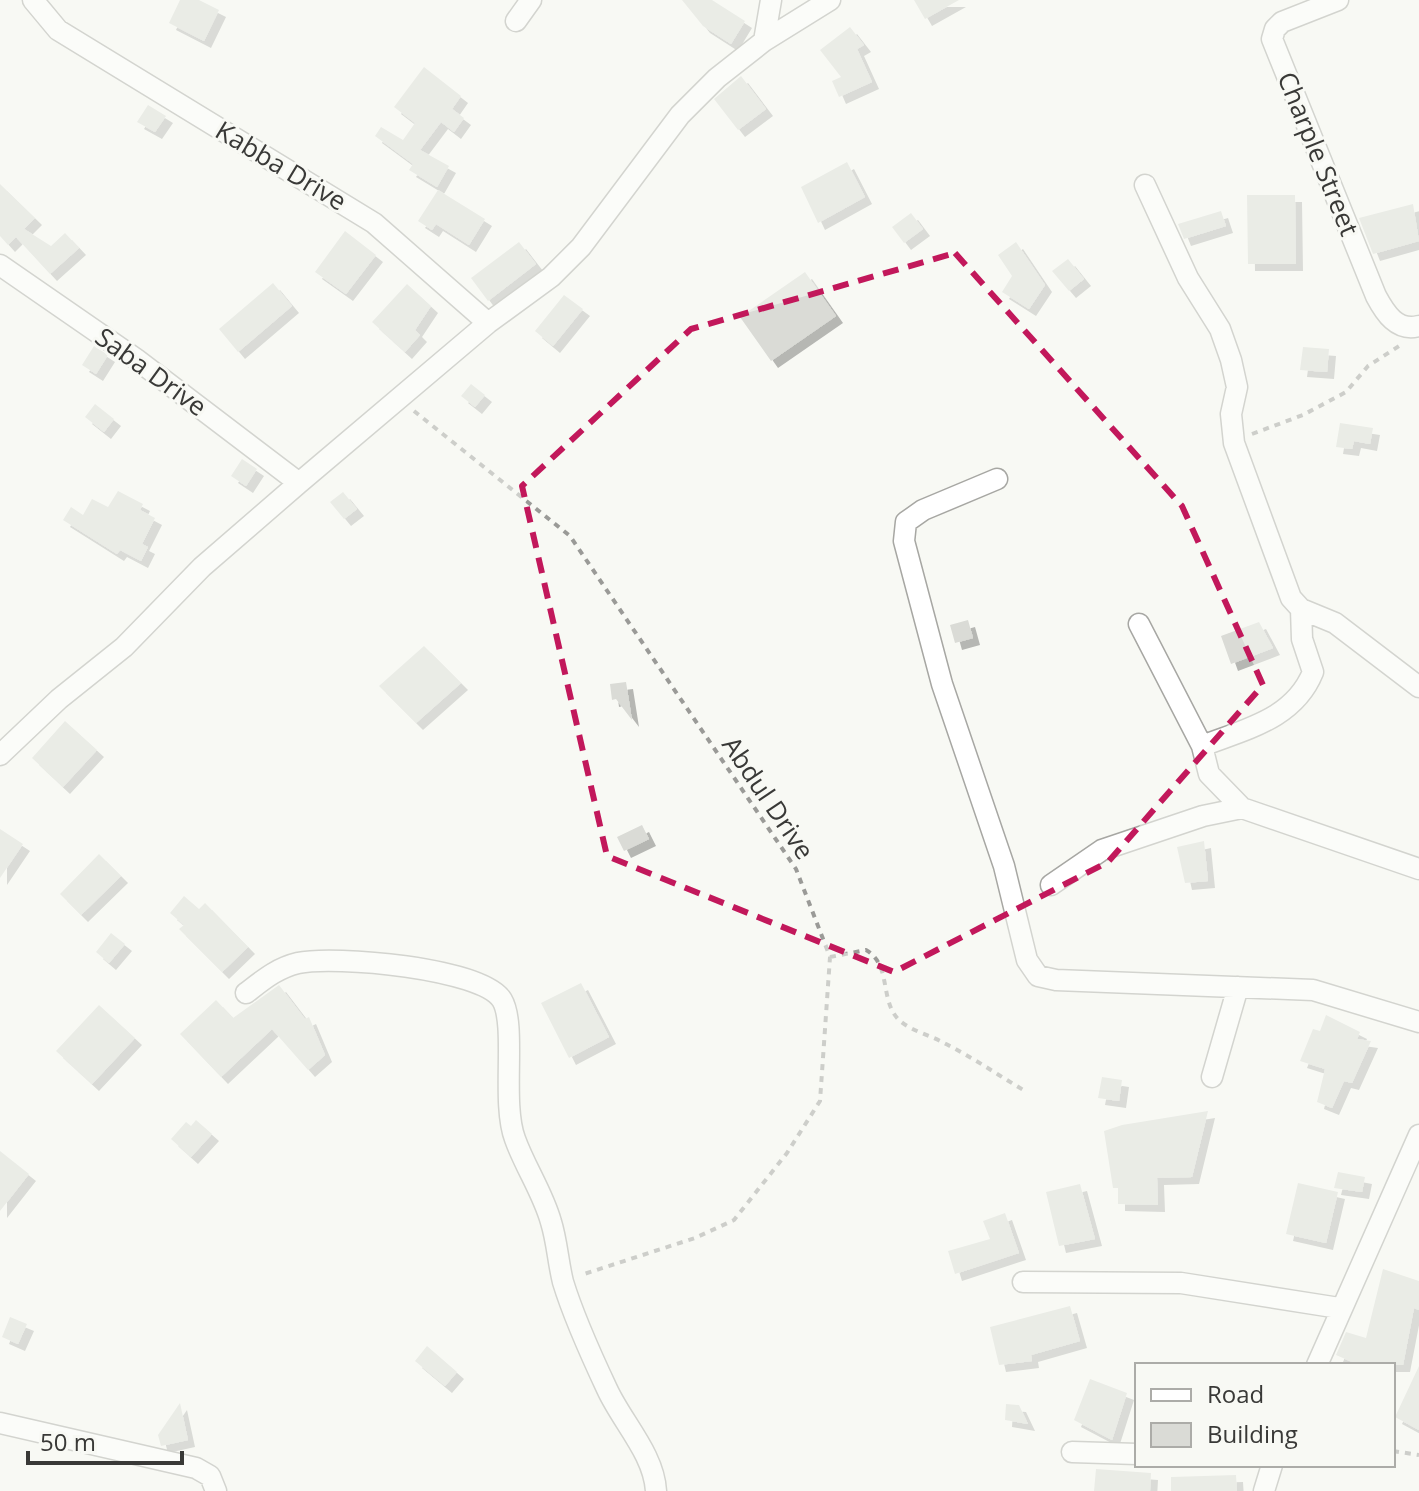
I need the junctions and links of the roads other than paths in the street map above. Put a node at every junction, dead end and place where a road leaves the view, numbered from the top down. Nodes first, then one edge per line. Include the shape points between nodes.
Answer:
1 (33, 0) edge
2 (531, 0) edge
3 (771, 0) edge
4 (830, 0) edge
5 (1338, 0) edge
6 (516, 21) dead end
7 (764, 41) junction
8 (1145, 185) dead end
9 (0, 265) edge
10 (488, 323) junction
11 (1416, 327) edge
12 (997, 479) dead end
13 (299, 483) junction
14 (1301, 609) junction
15 (1139, 624) dead end
16 (1419, 687) edge
17 (1202, 746) junction
18 (0, 755) edge
19 (1242, 808) junction
20 (1419, 869) edge
21 (1051, 885) dead end
22 (1238, 987) junction
23 (246, 993) dead end
24 (1419, 1022) edge
25 (1212, 1077) dead end
26 (1419, 1135) edge
27 (1023, 1282) dead end
28 (1339, 1308) junction
29 (1318, 1363) edge
30 (0, 1423) edge
31 (1072, 1452) dead end
32 (1135, 1454) edge
33 (1271, 1467) edge
34 (216, 1491) edge
35 (656, 1491) edge
36 (1264, 1491) edge

1 - 10 street, Kabba Drive via 58,30 374,223
2 - 6 street
3 - 7 street
4 - 7 street
5 - 11 street, Charple Street via 1282,22 1272,39 1376,296 1400,326
7 - 10 street via 680,115 581,247 530,295
8 - 14 street via 1188,278 1220,329 1237,387 1231,414 1234,443 1282,582
9 - 13 street, Saba Drive via 136,359
10 - 13 street
12 - 22 street via 923,510 906,522 904,541 942,684 1004,866 1027,960 1038,976 1056,980
13 - 18 street
14 - 16 street via 1335,623
14 - 17 street via 1302,639 1313,672 1304,694 1267,722
15 - 17 street
17 - 19 street via 1209,774
19 - 20 street
19 - 21 street via 1102,850
22 - 24 street via 1313,990
22 - 25 street
23 - 35 street via 272,972 318,960 445,973 482,984 502,1000 514,1138 551,1221 563,1281 607,1390 655,1472
26 - 28 street
27 - 28 street via 1181,1283
28 - 29 street
30 - 34 street via 196,1468 210,1476
31 - 32 street
33 - 36 street

